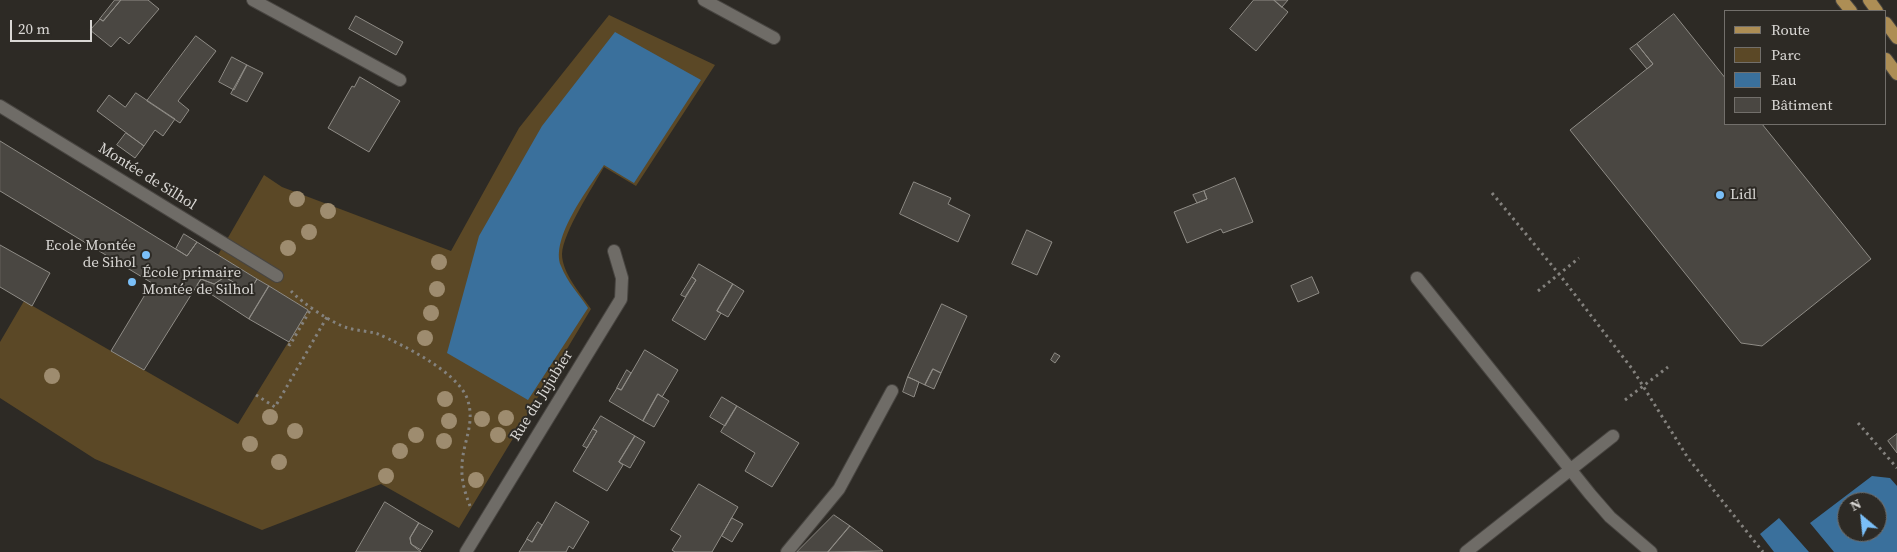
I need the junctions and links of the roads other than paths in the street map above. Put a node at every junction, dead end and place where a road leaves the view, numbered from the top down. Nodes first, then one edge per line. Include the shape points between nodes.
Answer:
1 (253, 0) edge
2 (704, 0) edge
3 (1842, 0) edge
4 (1850, 10) edge
5 (1887, 24) edge
6 (774, 38) dead end
7 (1897, 38) edge
8 (1887, 60) edge
9 (1897, 74) edge
10 (400, 80) dead end
11 (0, 106) edge
12 (614, 251) dead end
13 (277, 276) road end
14 (1418, 278) dead end
15 (892, 391) dead end
16 (1613, 436) dead end
17 (1570, 470) junction
18 (466, 552) edge
19 (787, 552) edge
20 (1466, 552) edge
21 (1651, 552) edge

1 - 10 street
2 - 6 street
3 - 4 main road
5 - 7 main road
8 - 9 main road
11 - 13 street, Montée de Silhol
12 - 18 street, Rue du Jujubier via 622,278 621,299
14 - 17 street
15 - 19 street via 839,489
16 - 17 street
17 - 20 street
17 - 21 street via 1610,517

